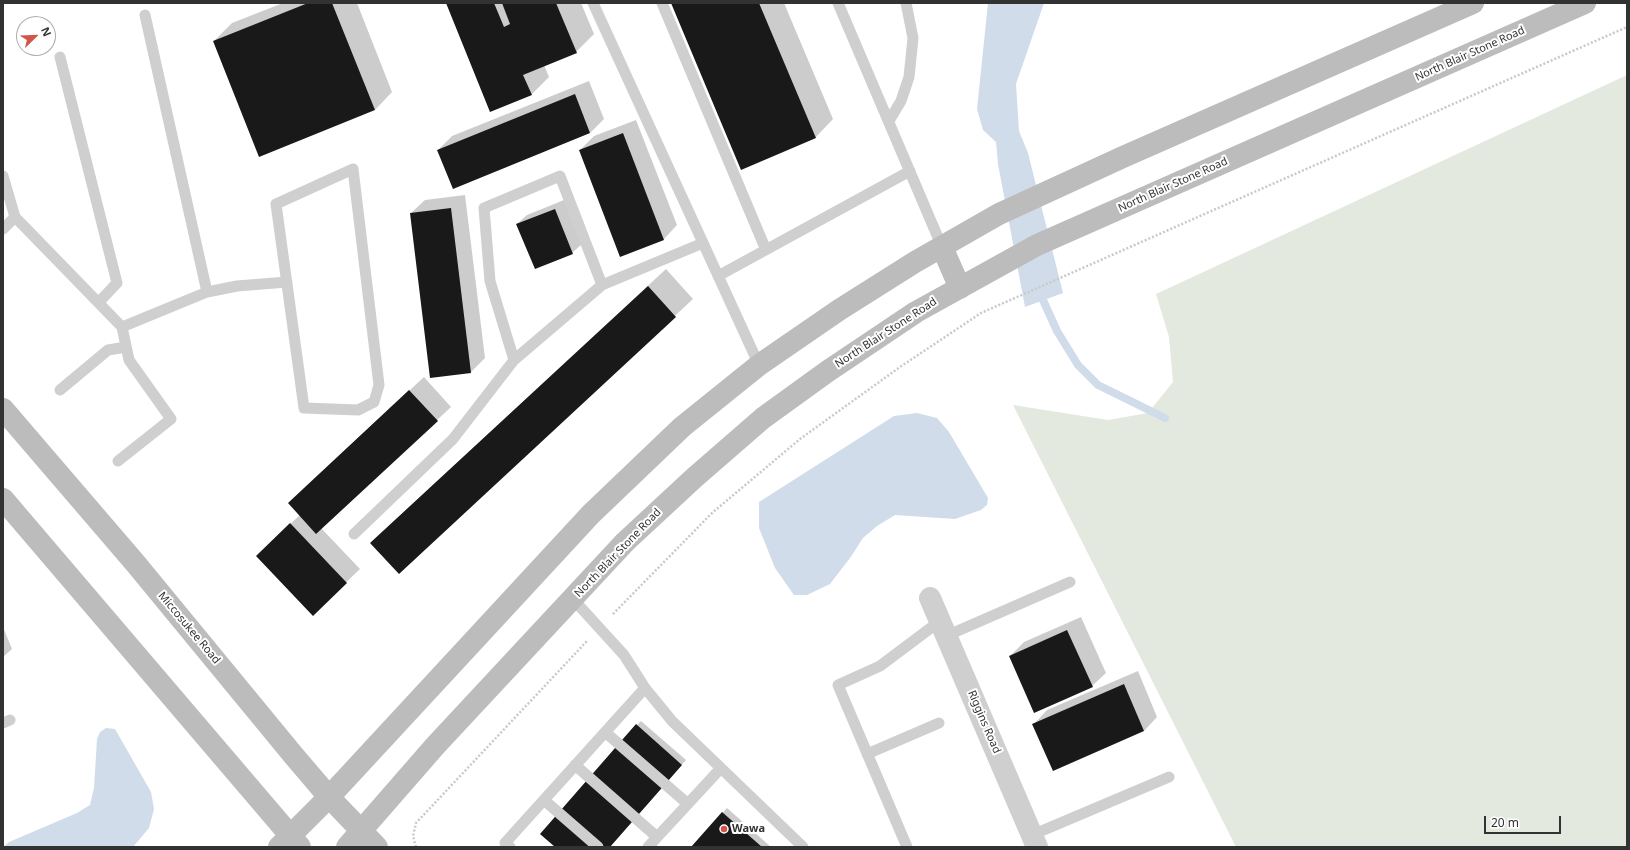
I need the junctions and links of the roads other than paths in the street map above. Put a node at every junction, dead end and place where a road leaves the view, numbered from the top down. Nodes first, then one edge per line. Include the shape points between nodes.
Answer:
1 (593, 3) edge
2 (662, 3) edge
3 (838, 3) edge
4 (906, 3) edge
5 (1473, 3) edge
6 (1585, 3) edge
7 (145, 15) dead end
8 (60, 57) dead end
9 (889, 121) junction
10 (910, 171) junction
11 (3, 176) edge
12 (15, 217) junction
13 (3, 229) edge
14 (703, 243) junction
15 (942, 247) junction
16 (766, 250) junction
17 (718, 276) junction
18 (287, 282) junction
19 (602, 285) junction
20 (960, 288) junction
21 (207, 292) junction
22 (99, 302) junction
23 (122, 326) junction
24 (126, 347) junction
25 (514, 360) junction
26 (759, 365) junction
27 (60, 390) dead end
28 (3, 409) edge
29 (118, 460) dead end
30 (3, 499) edge
31 (354, 534) dead end
32 (1070, 582) dead end
33 (930, 598) dead end
34 (573, 599) junction
35 (943, 628) junction
36 (645, 688) junction
37 (939, 722) dead end
38 (605, 732) junction
39 (867, 754) junction
40 (575, 765) junction
41 (721, 768) junction
42 (1169, 777) dead end
43 (329, 797) junction
44 (544, 800) junction
45 (688, 804) junction
46 (361, 830) junction
47 (658, 836) junction
48 (1035, 841) edge
49 (290, 843) edge
50 (347, 847) edge
51 (377, 847) edge
52 (510, 847) edge
53 (598, 847) edge
54 (648, 847) edge
55 (803, 847) edge
56 (907, 847) edge

1 - 14 lane
2 - 16 lane
3 - 9 lane
4 - 9 lane via 913,38 909,77 901,101
5 - 15 main road via 1123,157 999,214
6 - 20 main road, North Blair Stone Road via 1037,245
7 - 21 lane
8 - 22 lane via 117,282
9 - 10 lane
10 - 15 lane
10 - 16 lane
11 - 12 lane
12 - 13 lane
12 - 22 lane
14 - 17 lane
14 - 19 lane
15 - 20 main road
15 - 26 main road via 839,310
16 - 17 lane
17 - 26 lane
18 - 18 lane via 276,204 353,169 379,385 374,402 358,410 304,408
18 - 21 lane via 237,286
19 - 25 lane
19 - 25 lane via 560,176 484,208 490,281
20 - 34 main road, North Blair Stone Road via 916,312 763,418 625,542
21 - 23 lane
22 - 23 lane
23 - 24 lane
24 - 27 lane via 108,350
24 - 29 lane via 129,360 171,419
25 - 31 lane via 453,439
26 - 43 main road via 682,427 591,514
28 - 43 main road, Miccosukee Road via 136,564
30 - 49 main road
32 - 35 lane
33 - 35 street, Riggins Road
34 - 36 lane via 624,655
34 - 46 main road, North Blair Stone Road via 435,746
35 - 39 lane via 880,666 838,685
35 - 48 street, Riggins Road
36 - 38 lane
36 - 41 lane via 672,721
37 - 39 lane
38 - 40 lane
38 - 45 lane
39 - 56 lane
40 - 44 lane
40 - 47 lane
41 - 45 lane
41 - 55 lane
42 - 48 lane
43 - 46 main road, Miccosukee Road
43 - 49 main road
44 - 52 lane via 505,843
44 - 53 lane
45 - 47 lane
46 - 50 main road, North Blair Stone Road
46 - 51 main road, Miccosukee Road
47 - 54 lane

